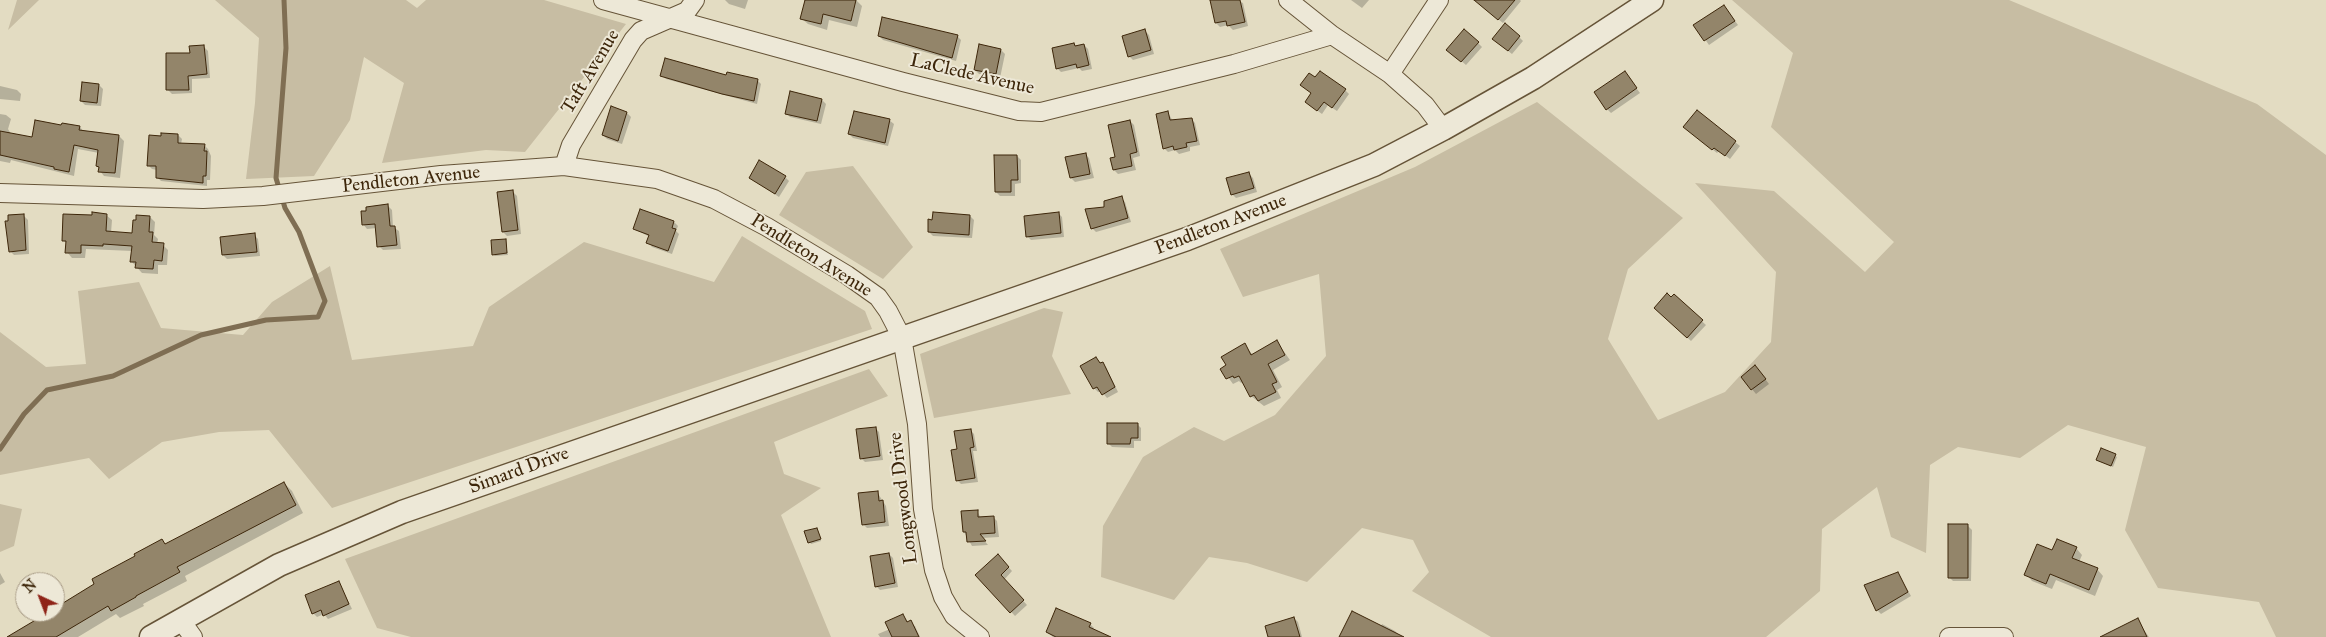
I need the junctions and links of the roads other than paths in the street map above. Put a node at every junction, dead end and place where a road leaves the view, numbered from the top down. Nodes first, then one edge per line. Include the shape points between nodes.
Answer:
1 (603, 0) edge
2 (695, 0) edge
3 (1288, 0) edge
4 (1439, 0) edge
5 (1652, 0) edge
6 (671, 20) junction
7 (1332, 35) junction
8 (1390, 74) junction
9 (1443, 129) junction
10 (564, 166) junction
11 (0, 192) edge
12 (902, 338) junction
13 (180, 619) junction
14 (151, 637) edge
15 (193, 637) edge
16 (980, 637) edge
17 (1949, 637) edge
18 (2004, 637) edge

1 - 6 street, LaClede Avenue
2 - 6 street, Taft Avenue via 687,11
3 - 7 street
4 - 8 street
5 - 9 street, Pendleton Avenue via 1533,78
6 - 7 street, LaClede Avenue via 1019,111 1041,112 1234,64
6 - 10 street, Taft Avenue via 641,30 633,40 571,145
7 - 8 street
8 - 9 street via 1425,105
9 - 12 street, Pendleton Avenue via 1374,165 1242,218
10 - 11 street, Pendleton Avenue via 441,174 263,196 203,199
10 - 12 street, Pendleton Avenue via 657,179 714,199 767,227 878,297
12 - 13 street, Simard Drive via 402,512 279,565
12 - 16 street, Longwood Drive via 917,424 923,509 934,570 943,597 954,616
13 - 14 street, Simard Drive
13 - 15 street
17 - 18 street

